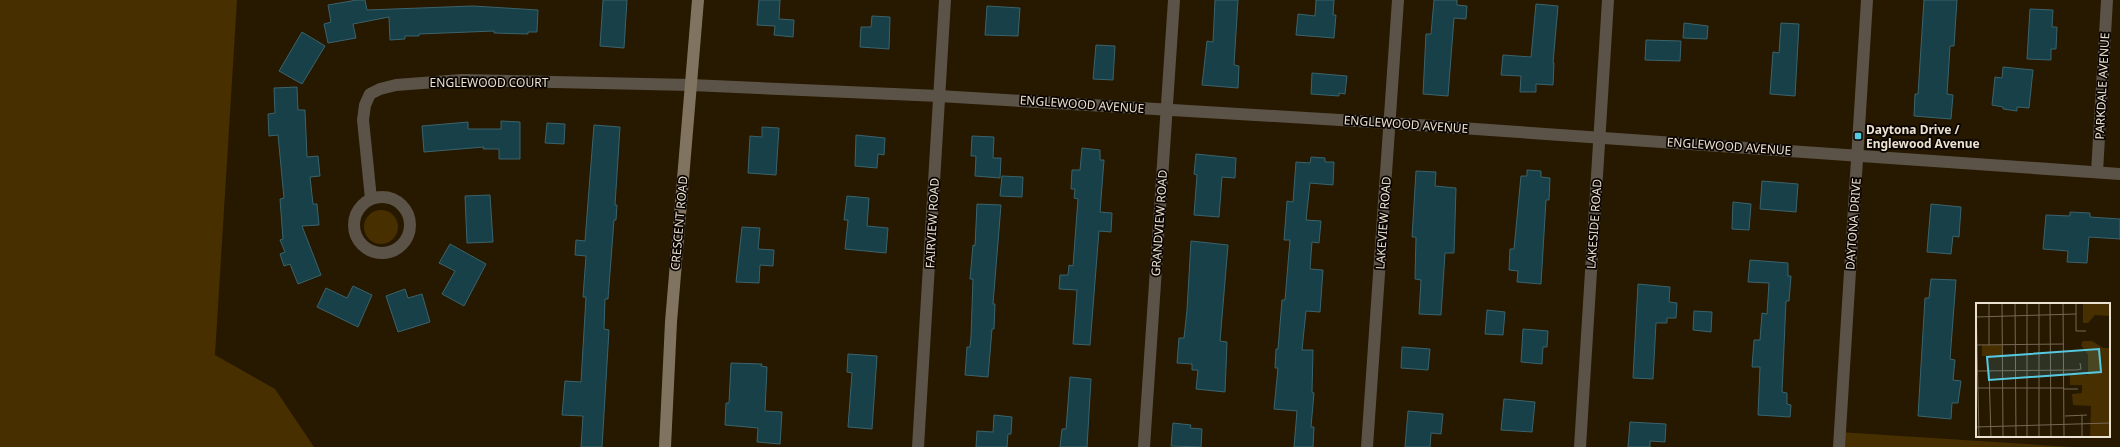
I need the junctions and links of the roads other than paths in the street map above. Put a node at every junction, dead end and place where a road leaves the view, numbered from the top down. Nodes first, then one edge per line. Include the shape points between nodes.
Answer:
1 (698, 0) edge
2 (945, 0) edge
3 (1174, 0) edge
4 (1398, 0) edge
5 (1608, 0) edge
6 (1867, 0) edge
7 (2107, 0) edge
8 (691, 85) junction
9 (939, 96) junction
10 (1167, 110) junction
11 (1389, 123) junction
12 (1599, 138) junction
13 (1857, 154) junction
14 (2097, 172) junction
15 (2120, 174) edge
16 (370, 199) junction
17 (665, 447) edge
18 (918, 447) edge
19 (1144, 447) edge
20 (1367, 447) edge
21 (1580, 447) edge
22 (1839, 447) edge

1 - 8 street, CRESCENT ROAD
2 - 9 street, FAIRVIEW ROAD
3 - 10 street, GRANDVIEW ROAD
4 - 11 street, LAKEVIEW ROAD
5 - 12 street, LAKESIDE ROAD
6 - 13 street, DAYTONA DRIVE
7 - 14 street, PARKDALE AVENUE
8 - 9 street, ENGLEWOOD AVENUE
8 - 16 street, ENGLEWOOD COURT via 462,80 404,84 380,89 370,94 363,120
8 - 17 street, CRESCENT ROAD via 671,322
9 - 10 street, ENGLEWOOD AVENUE
9 - 18 street, FAIRVIEW ROAD
10 - 11 street, ENGLEWOOD AVENUE
10 - 19 street, GRANDVIEW ROAD
11 - 12 street, ENGLEWOOD AVENUE
11 - 20 street, LAKEVIEW ROAD
12 - 13 street, ENGLEWOOD AVENUE
12 - 21 street, LAKESIDE ROAD
13 - 14 street, ENGLEWOOD AVENUE
13 - 22 street, DAYTONA DRIVE
14 - 15 street, ENGLEWOOD AVENUE
16 - 16 street via 363,203 354,218 355,235 359,242 374,252 391,252 408,237 409,214 404,207 389,197

